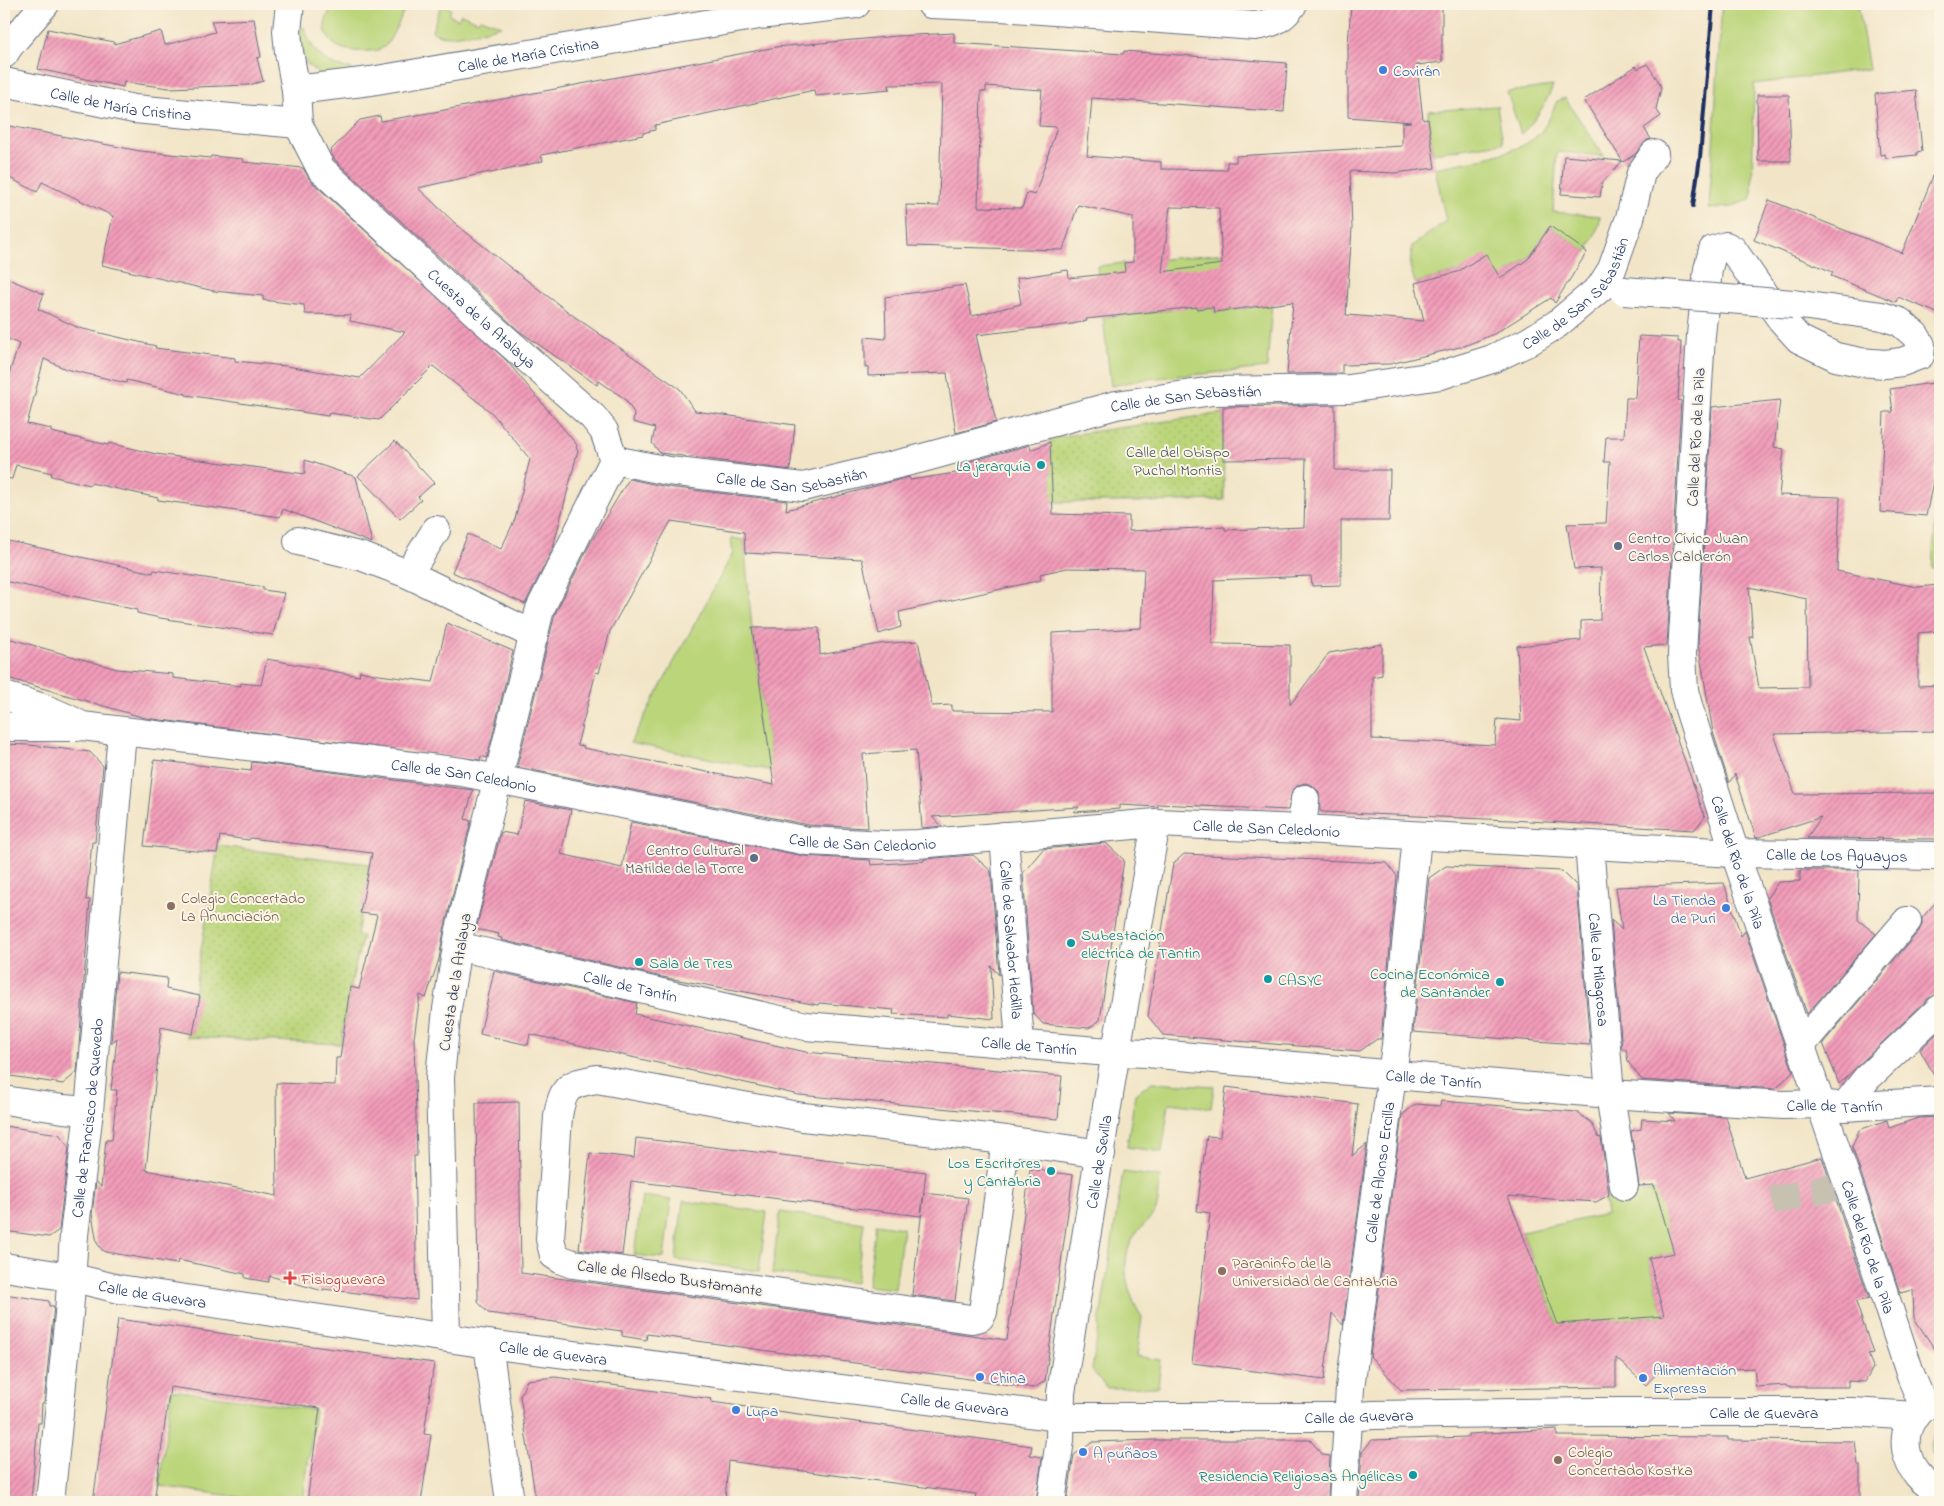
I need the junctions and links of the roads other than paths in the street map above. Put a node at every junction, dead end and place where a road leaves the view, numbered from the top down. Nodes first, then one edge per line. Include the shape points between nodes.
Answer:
1 (45, 4) edge
2 (856, 4) edge
3 (931, 4) edge
4 (289, 5) edge
5 (1291, 7) edge
6 (760, 9) edge
7 (4, 54) edge
8 (4, 82) edge
9 (296, 90) junction
10 (298, 124) junction
11 (1654, 154) dead end
12 (1612, 290) junction
13 (1930, 358) edge
14 (614, 460) junction
15 (436, 530) dead end
16 (298, 541) dead end
17 (408, 574) junction
18 (534, 635) junction
19 (4, 696) edge
20 (82, 726) junction
21 (4, 727) edge
22 (122, 732) junction
23 (499, 779) junction
24 (1156, 823) junction
25 (1004, 836) junction
26 (1417, 837) junction
27 (1588, 845) junction
28 (1734, 853) junction
29 (1940, 856) edge
30 (1907, 921) dead end
31 (457, 946) junction
32 (1940, 1009) edge
33 (1020, 1043) junction
34 (1800, 1046) junction
35 (1116, 1051) junction
36 (1392, 1075) junction
37 (1610, 1094) junction
38 (4, 1100) edge
39 (1940, 1101) edge
40 (1832, 1106) junction
41 (89, 1110) junction
42 (1006, 1140) junction
43 (1100, 1154) junction
44 (1624, 1186) dead end
45 (4, 1267) edge
46 (70, 1277) junction
47 (446, 1337) junction
48 (488, 1344) junction
49 (1926, 1407) edge
50 (1060, 1416) junction
51 (1347, 1417) junction
52 (1927, 1492) edge
53 (50, 1502) edge
54 (510, 1502) edge
55 (1051, 1502) edge
56 (1343, 1502) edge

1 - 7 street
2 - 6 street, Calle de María Cristina
3 - 5 street via 1001,6 1256,26 1272,23
4 - 9 street, Cuesta de la Atalaya via 287,31
6 - 9 street, Calle de María Cristina via 371,81
8 - 10 street, Calle de María Cristina via 134,109
9 - 10 street, Cuesta de la Atalaya
10 - 14 street, Cuesta de la Atalaya via 321,169 593,417 604,431
11 - 12 street, Calle de San Sebastián via 1641,173 1612,269
12 - 13 street, Calle del Río de la Pila, bridge via 1793,304 1882,316 1900,322 1915,335
12 - 14 street, Calle de San Sebastián via 1528,342 1492,359 1441,375 1349,389 1278,379 1116,405 803,487 668,471
13 - 28 street, Calle del Río de la Pila via 1885,364 1860,362 1836,357 1798,339 1733,250 1726,246 1713,250 1701,335 1682,654 1684,690
14 - 18 street, Cuesta de la Atalaya via 540,610
15 - 17 street
16 - 17 street
17 - 18 street
18 - 23 street, Cuesta de la Atalaya
19 - 20 street, Calle de San Celedonio via 42,707
20 - 21 street
20 - 22 street, Calle de San Celedonio
22 - 23 street, Calle de San Celedonio
22 - 41 street, Calle de Francisco de Quevedo
23 - 25 street, Calle de San Celedonio via 807,841 886,845
23 - 31 street, Cuesta de la Atalaya
24 - 25 street, Calle de San Celedonio
24 - 26 street, Calle de San Celedonio
24 - 35 street, Calle de Sevilla
25 - 33 street, Calle de Salvador Hedilla
26 - 27 street, Calle de San Celedonio
26 - 36 street, Calle de Alonso Ercilla
27 - 28 street, Calle de San Celedonio
27 - 37 street, Calle La Milagrosa
28 - 29 street, Calle de Los Aguayos
28 - 34 street, Calle del Río de la Pila
30 - 34 street
31 - 33 street, Calle de Tantín via 806,1026
31 - 47 street, Cuesta de la Atalaya via 440,1077
32 - 40 street
33 - 35 street, Calle de Tantín
34 - 40 street, Calle del Río de la Pila
35 - 36 street, Calle de Tantín
35 - 43 street, Calle de Sevilla
36 - 37 street, Calle de Tantín
36 - 51 street, Calle de Alonso Ercilla
37 - 40 street, Calle de Tantín
37 - 44 street
38 - 41 street via 63,1110
39 - 40 street, Calle de Tantín
40 - 49 street, Calle del Río de la Pila via 1848,1184 1911,1376
41 - 46 street, Calle de Francisco de Quevedo
42 - 42 street, Calle de Alsedo Bustamante via 983,1312 980,1317 971,1319 573,1264 554,1254 550,1239 560,1099 568,1087 580,1082 598,1079 803,1117
42 - 43 street, Calle de Alsedo Bustamante
43 - 50 street, Calle de Sevilla
45 - 46 street, Calle de Guevara
46 - 47 street, Calle de Guevara via 119,1288
46 - 53 street, Calle de Francisco de Quevedo
47 - 48 street, Calle de Guevara
48 - 50 street, Calle de Guevara
48 - 54 street
49 - 51 street, Calle de Guevara via 1853,1412 1596,1412
49 - 52 street via 1909,1427 1906,1450 1908,1460
50 - 51 street, Calle de Guevara
50 - 55 street, Calle de Sevilla
51 - 56 street, Calle de Alonso Ercilla

